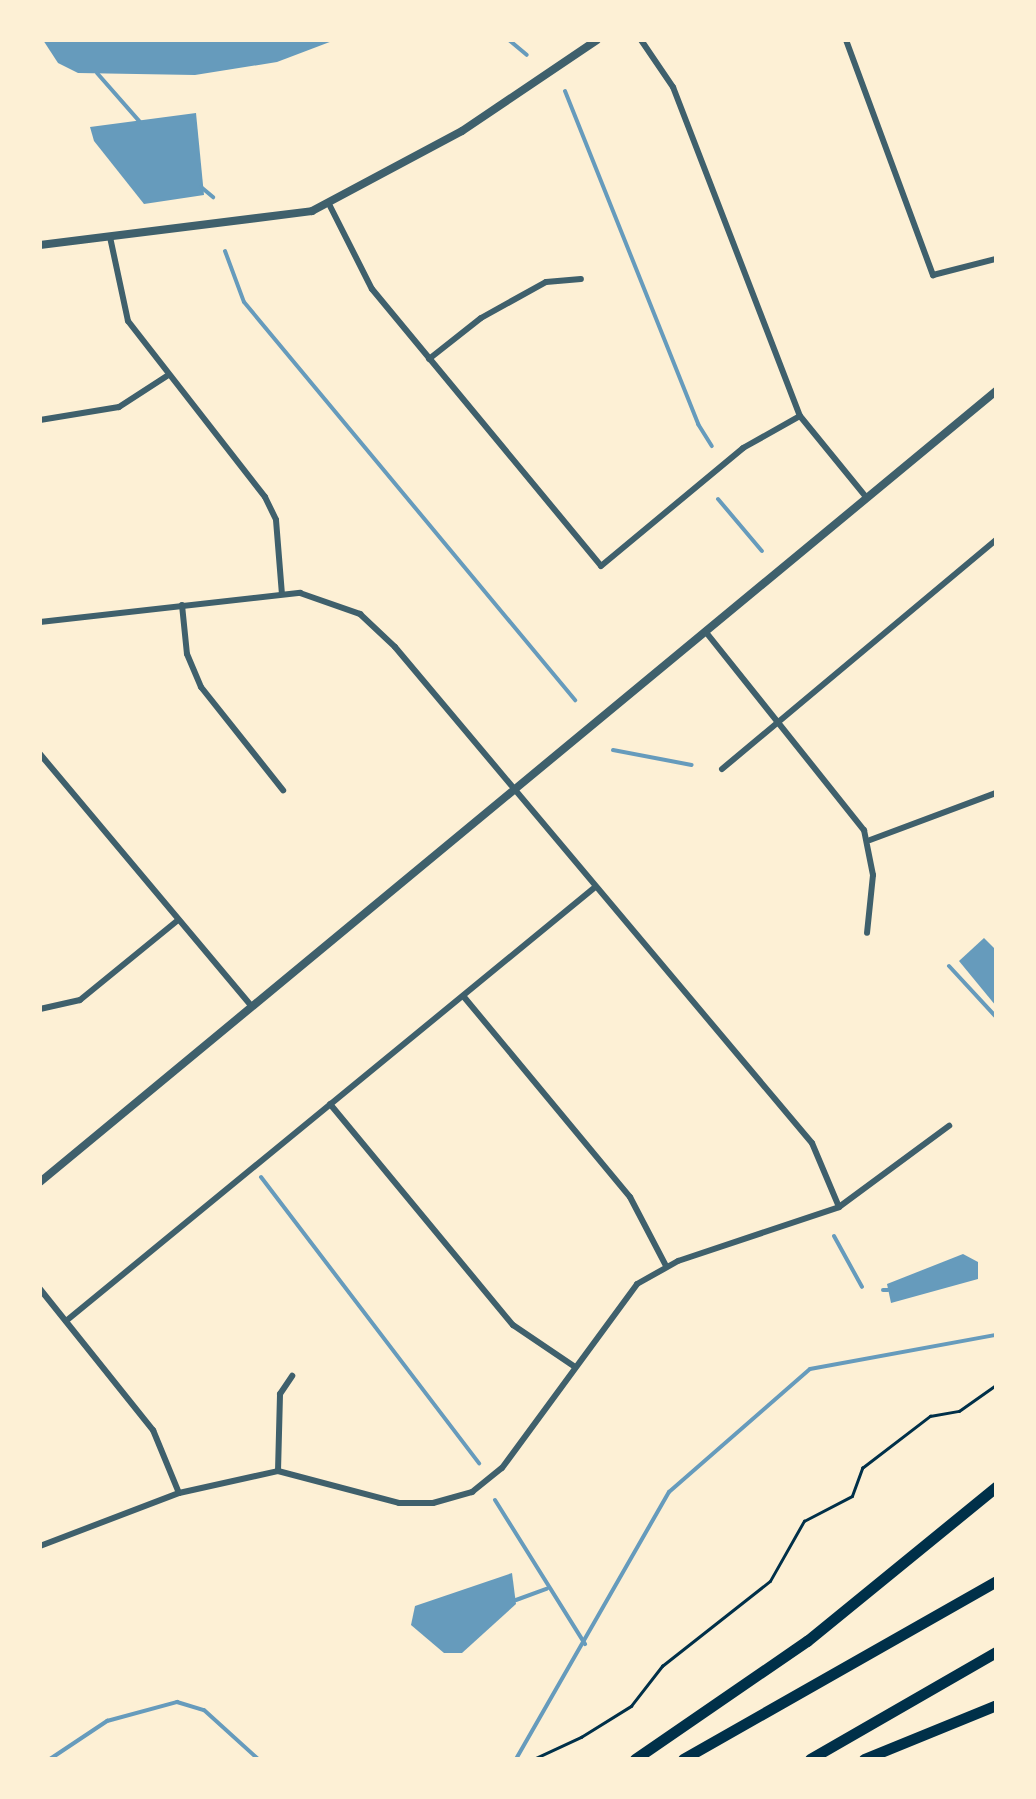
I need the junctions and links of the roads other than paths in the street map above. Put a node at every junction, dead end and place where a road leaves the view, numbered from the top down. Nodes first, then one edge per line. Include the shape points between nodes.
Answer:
1 (597, 40) edge
2 (641, 40) edge
3 (846, 40) edge
4 (330, 204) junction
5 (110, 237) junction
6 (40, 245) edge
7 (996, 259) edge
8 (581, 279) dead end
9 (430, 359) junction
10 (168, 376) junction
11 (996, 392) edge
12 (800, 416) junction
13 (40, 420) edge
14 (866, 496) junction
15 (996, 540) edge
16 (282, 594) junction
17 (182, 605) junction
18 (40, 622) edge
19 (705, 631) junction
20 (778, 720) junction
21 (40, 754) edge
22 (722, 769) dead end
23 (283, 790) dead end
24 (513, 791) junction
25 (996, 793) edge
26 (870, 840) junction
27 (594, 888) junction
28 (176, 921) junction
29 (868, 932) dead end
30 (464, 996) junction
31 (250, 1004) junction
32 (40, 1009) edge
33 (330, 1104) junction
34 (949, 1126) dead end
35 (40, 1182) edge
36 (839, 1207) junction
37 (666, 1266) junction
38 (40, 1289) edge
39 (66, 1321) junction
40 (574, 1367) junction
41 (292, 1376) dead end
42 (278, 1471) junction
43 (996, 1487) edge
44 (178, 1493) junction
45 (40, 1546) edge
46 (996, 1580) edge
47 (996, 1652) edge
48 (996, 1705) edge
49 (635, 1759) edge
50 (683, 1759) edge
51 (810, 1759) edge
52 (864, 1759) edge

1 - 4 street via 477,122
2 - 12 street via 673,88
3 - 7 street via 933,275
4 - 5 street via 277,220
4 - 9 street via 363,277
5 - 6 street
5 - 10 street via 128,320
8 - 9 street via 546,282 481,318
9 - 12 street via 602,566 743,448
10 - 13 street via 119,408
10 - 16 street via 265,497 276,520
11 - 14 street
12 - 14 street
14 - 19 street
15 - 20 street
16 - 17 street
16 - 24 street via 326,598 378,628
17 - 18 street
17 - 23 street via 187,654 201,687
19 - 20 street
19 - 24 street
20 - 22 street
20 - 26 street
21 - 28 street
24 - 27 street
24 - 31 street
25 - 26 street
26 - 29 street
27 - 30 street
27 - 36 street via 812,1143
28 - 31 street
28 - 32 street via 80,1000
30 - 33 street
30 - 37 street via 630,1197
31 - 35 street
33 - 39 street
33 - 40 street via 513,1325
34 - 36 street
36 - 37 street
37 - 40 street via 625,1296
38 - 39 street
39 - 44 street via 153,1430
40 - 42 street via 502,1468 472,1492 433,1504 399,1503
41 - 42 street via 280,1394
42 - 44 street
43 - 49 highway via 808,1641
44 - 45 street
46 - 50 highway
47 - 51 highway
48 - 52 highway

